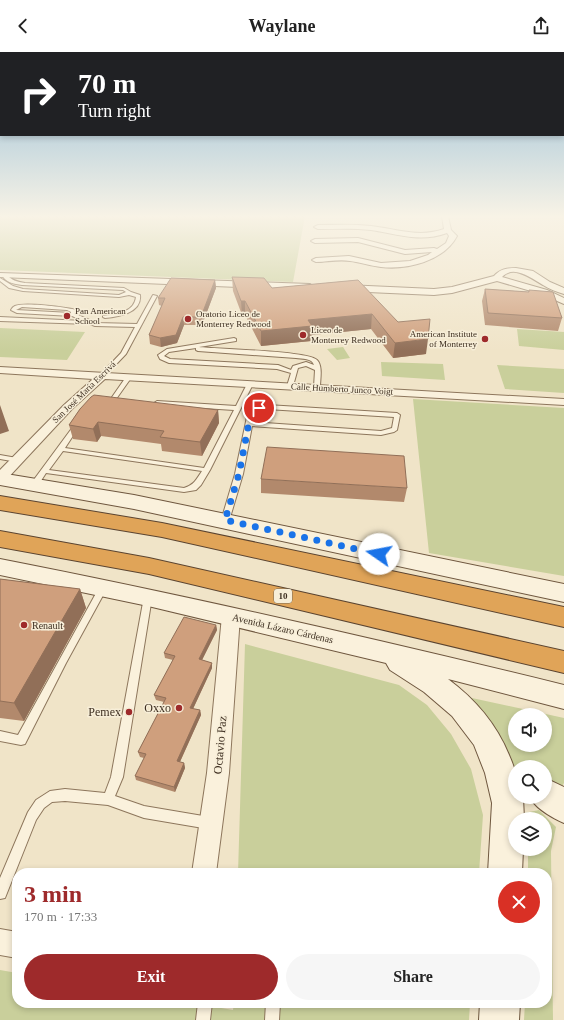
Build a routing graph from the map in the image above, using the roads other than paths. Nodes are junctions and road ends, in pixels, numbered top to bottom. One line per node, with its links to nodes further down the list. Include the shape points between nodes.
1 (364, 261): 2 (street, via 381,265)
2 (417, 261)
3 (1, 276): 7 (lane); 8 (street); 10 (lane)
4 (497, 278): 5 (street); 6 (street); 11 (street, via 506,271 526,271)
5 (481, 283): 6 (street); 9 (street, via 434,292)
6 (513, 283): 14 (street, via 544,292)
7 (22, 284): 10 (lane); 12 (lane, via 124,289 129,290)
8 (322, 287)
9 (338, 288)
10 (16, 289): 12 (lane, via 119,296)
11 (564, 291)
12 (129, 293): 16 (lane, via 138,296 136,304 128,312)
13 (155, 296): 19 (lane, San José María Escrivá)
14 (564, 302)
15 (73, 315): 15 (lane, via 74,310 68,309 22,306 13,310); 18 (lane)
16 (105, 317)
17 (0, 320): 18 (lane)
18 (95, 324): 19 (lane)
19 (138, 326): 25 (lane, San José María Escrivá, via 123,354)
20 (234, 340): 21 (lane)
21 (183, 348): 22 (lane, via 306,357 315,360); 24 (lane, via 167,351 161,355 162,358 169,361 278,367)
22 (318, 369): 24 (lane, via 301,364 295,367); 29 (lane)
23 (0, 370): 25 (street, Calle Humberto Junco Voigt)
24 (293, 372): 28 (lane)
25 (102, 376): 26 (street, Calle Humberto Junco Voigt); 40 (street, San José María Escrivá)
26 (128, 378): 27 (street, Calle Humberto Junco Voigt); 30 (lane, via 112,400)
27 (250, 384): 28 (street, Calle Humberto Junco Voigt); 35 (lane)
28 (290, 386): 29 (street, Calle Humberto Junco Voigt)
29 (316, 387): 31 (street, Calle Humberto Junco Voigt)
30 (120, 401)
31 (564, 402)
32 (150, 403): 35 (lane)
33 (109, 407): 34 (lane)
34 (117, 408)
35 (236, 408): 41 (lane)
36 (82, 416): 38 (lane)
37 (248, 424): 37 (lane, via 251,412 267,407 397,415 395,429 381,433); 45 (lane, via 239,474)
38 (61, 449): 41 (lane); 42 (lane)
39 (0, 457): 40 (lane)
40 (17, 460): 43 (street, San José María Escrivá)
41 (206, 470): 42 (lane, via 197,485 187,490)
42 (44, 478): 43 (street); 45 (street)
43 (0, 479)
44 (0, 503): 52 (highway, via 162,530)
45 (225, 520): 49 (street)
46 (0, 539): 54 (highway, 10, via 164,569)
47 (0, 567): 48 (street, Avenida Lázaro Cárdenas)
48 (103, 588): 50 (street, Avenida Lázaro Cárdenas); 56 (lane, via 21,740)
49 (564, 593)
50 (148, 597): 51 (street, Avenida Lázaro Cárdenas); 59 (lane, via 117,777)
51 (231, 616): 53 (street, Avenida Lázaro Cárdenas); 62 (street, Octavio Paz)
52 (564, 617)
53 (379, 650): 55 (street, Avenida Lázaro Cárdenas); 57 (street, via 446,692 475,720 486,736)
54 (564, 662)
55 (564, 697)
56 (0, 736)
57 (508, 792)
58 (552, 798): 61 (street)
59 (108, 799): 62 (lane, via 144,812); 65 (lane, via 65,795 50,797 40,804 32,816)
60 (511, 804): 64 (street)
61 (564, 807)
62 (212, 823): 63 (street, Octavio Paz)
63 (205, 868)
64 (505, 868)
65 (0, 893)
66 (0, 942): 67 (street)
67 (12, 944)
68 (204, 1008): 71 (lane)
69 (273, 1008): 72 (lane)
70 (500, 1008): 73 (street)
71 (203, 1020)
72 (272, 1020)
73 (499, 1020)

